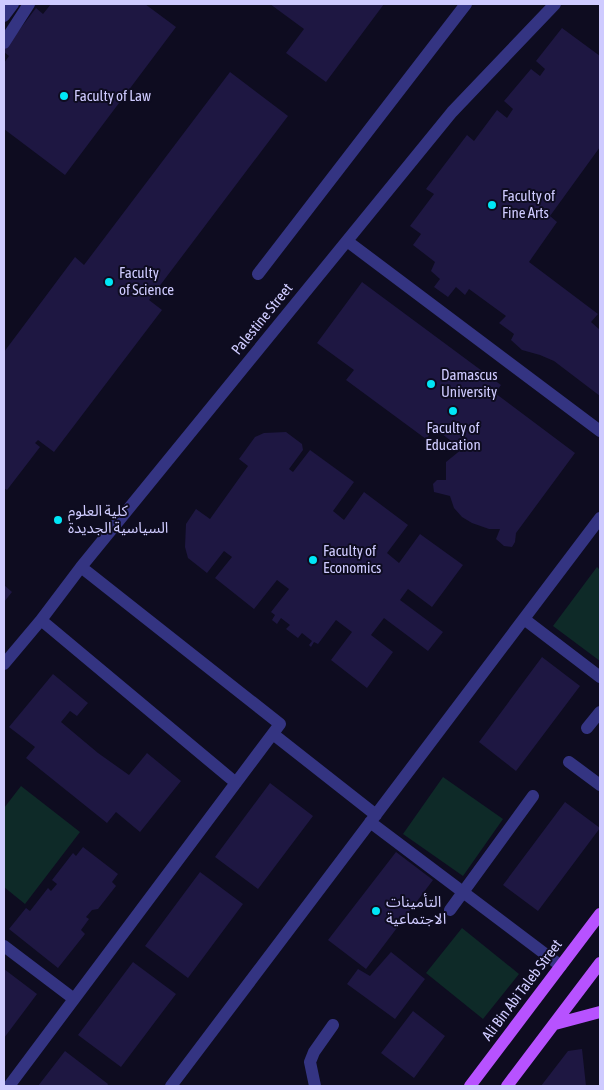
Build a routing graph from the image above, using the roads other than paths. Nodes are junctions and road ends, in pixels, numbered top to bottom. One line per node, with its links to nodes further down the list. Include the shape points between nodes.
1 (13, 4): 5 (street)
2 (29, 4): 6 (street)
3 (466, 4): 8 (street)
4 (555, 4): 7 (street, Palestine Street, via 452,112)
5 (4, 16)
6 (4, 43)
7 (347, 241): 9 (street); 11 (street, Palestine Street)
8 (258, 274)
9 (600, 431)
10 (600, 518): 12 (street)
11 (81, 567): 13 (street, Palestine Street); 18 (street)
12 (524, 619): 15 (street); 23 (street)
13 (41, 620): 14 (street, Palestine Street); 20 (street)
14 (4, 664)
15 (600, 677)
16 (600, 712): 17 (street)
17 (588, 728)
18 (277, 729): 20 (street); 23 (street)
19 (568, 762): 21 (street)
20 (236, 783): 30 (street)
21 (600, 785)
22 (534, 796): 24 (street)
23 (373, 819): 24 (street); 35 (street)
24 (463, 892): 25 (street); 29 (street)
25 (450, 910)
26 (600, 914): 29 (main road, Ali Bin Abi Taleb Street)
27 (4, 946): 30 (street)
28 (600, 963): 32 (main road)
29 (561, 966): 37 (main road, Ali Bin Abi Taleb Street)
30 (74, 999): 34 (street)
31 (600, 1012): 32 (main road)
32 (555, 1024): 38 (main road)
33 (333, 1025): 36 (street, via 310,1062)
34 (9, 1086)
35 (170, 1086)
36 (315, 1086)
37 (470, 1086)
38 (508, 1086)

